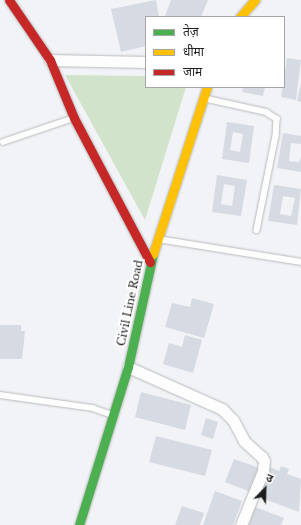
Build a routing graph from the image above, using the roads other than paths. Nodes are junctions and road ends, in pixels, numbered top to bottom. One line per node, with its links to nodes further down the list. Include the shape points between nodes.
1 (9, 0): 4 (street)
2 (255, 0): 3 (street)
3 (241, 16)
4 (50, 60): 5 (street); 8 (street)
5 (145, 62)
6 (207, 88): 7 (street, Civil Line Road)
7 (203, 98): 10 (lane, via 266,112 276,119 276,136); 11 (street, Civil Line Road)
8 (74, 118): 9 (lane); 12 (street)
9 (3, 142)
10 (257, 230)
11 (158, 239): 12 (street, Civil Line Road); 13 (lane)
12 (150, 262): 14 (street, Civil Line Road)
13 (301, 262)
14 (128, 367): 16 (street, Civil Line Road); 18 (street, via 222,409 233,420 244,441 264,461 264,471)
15 (0, 395): 16 (lane, via 93,408)
16 (112, 415): 17 (street, Civil Line Road)
17 (79, 525)
18 (241, 525)

